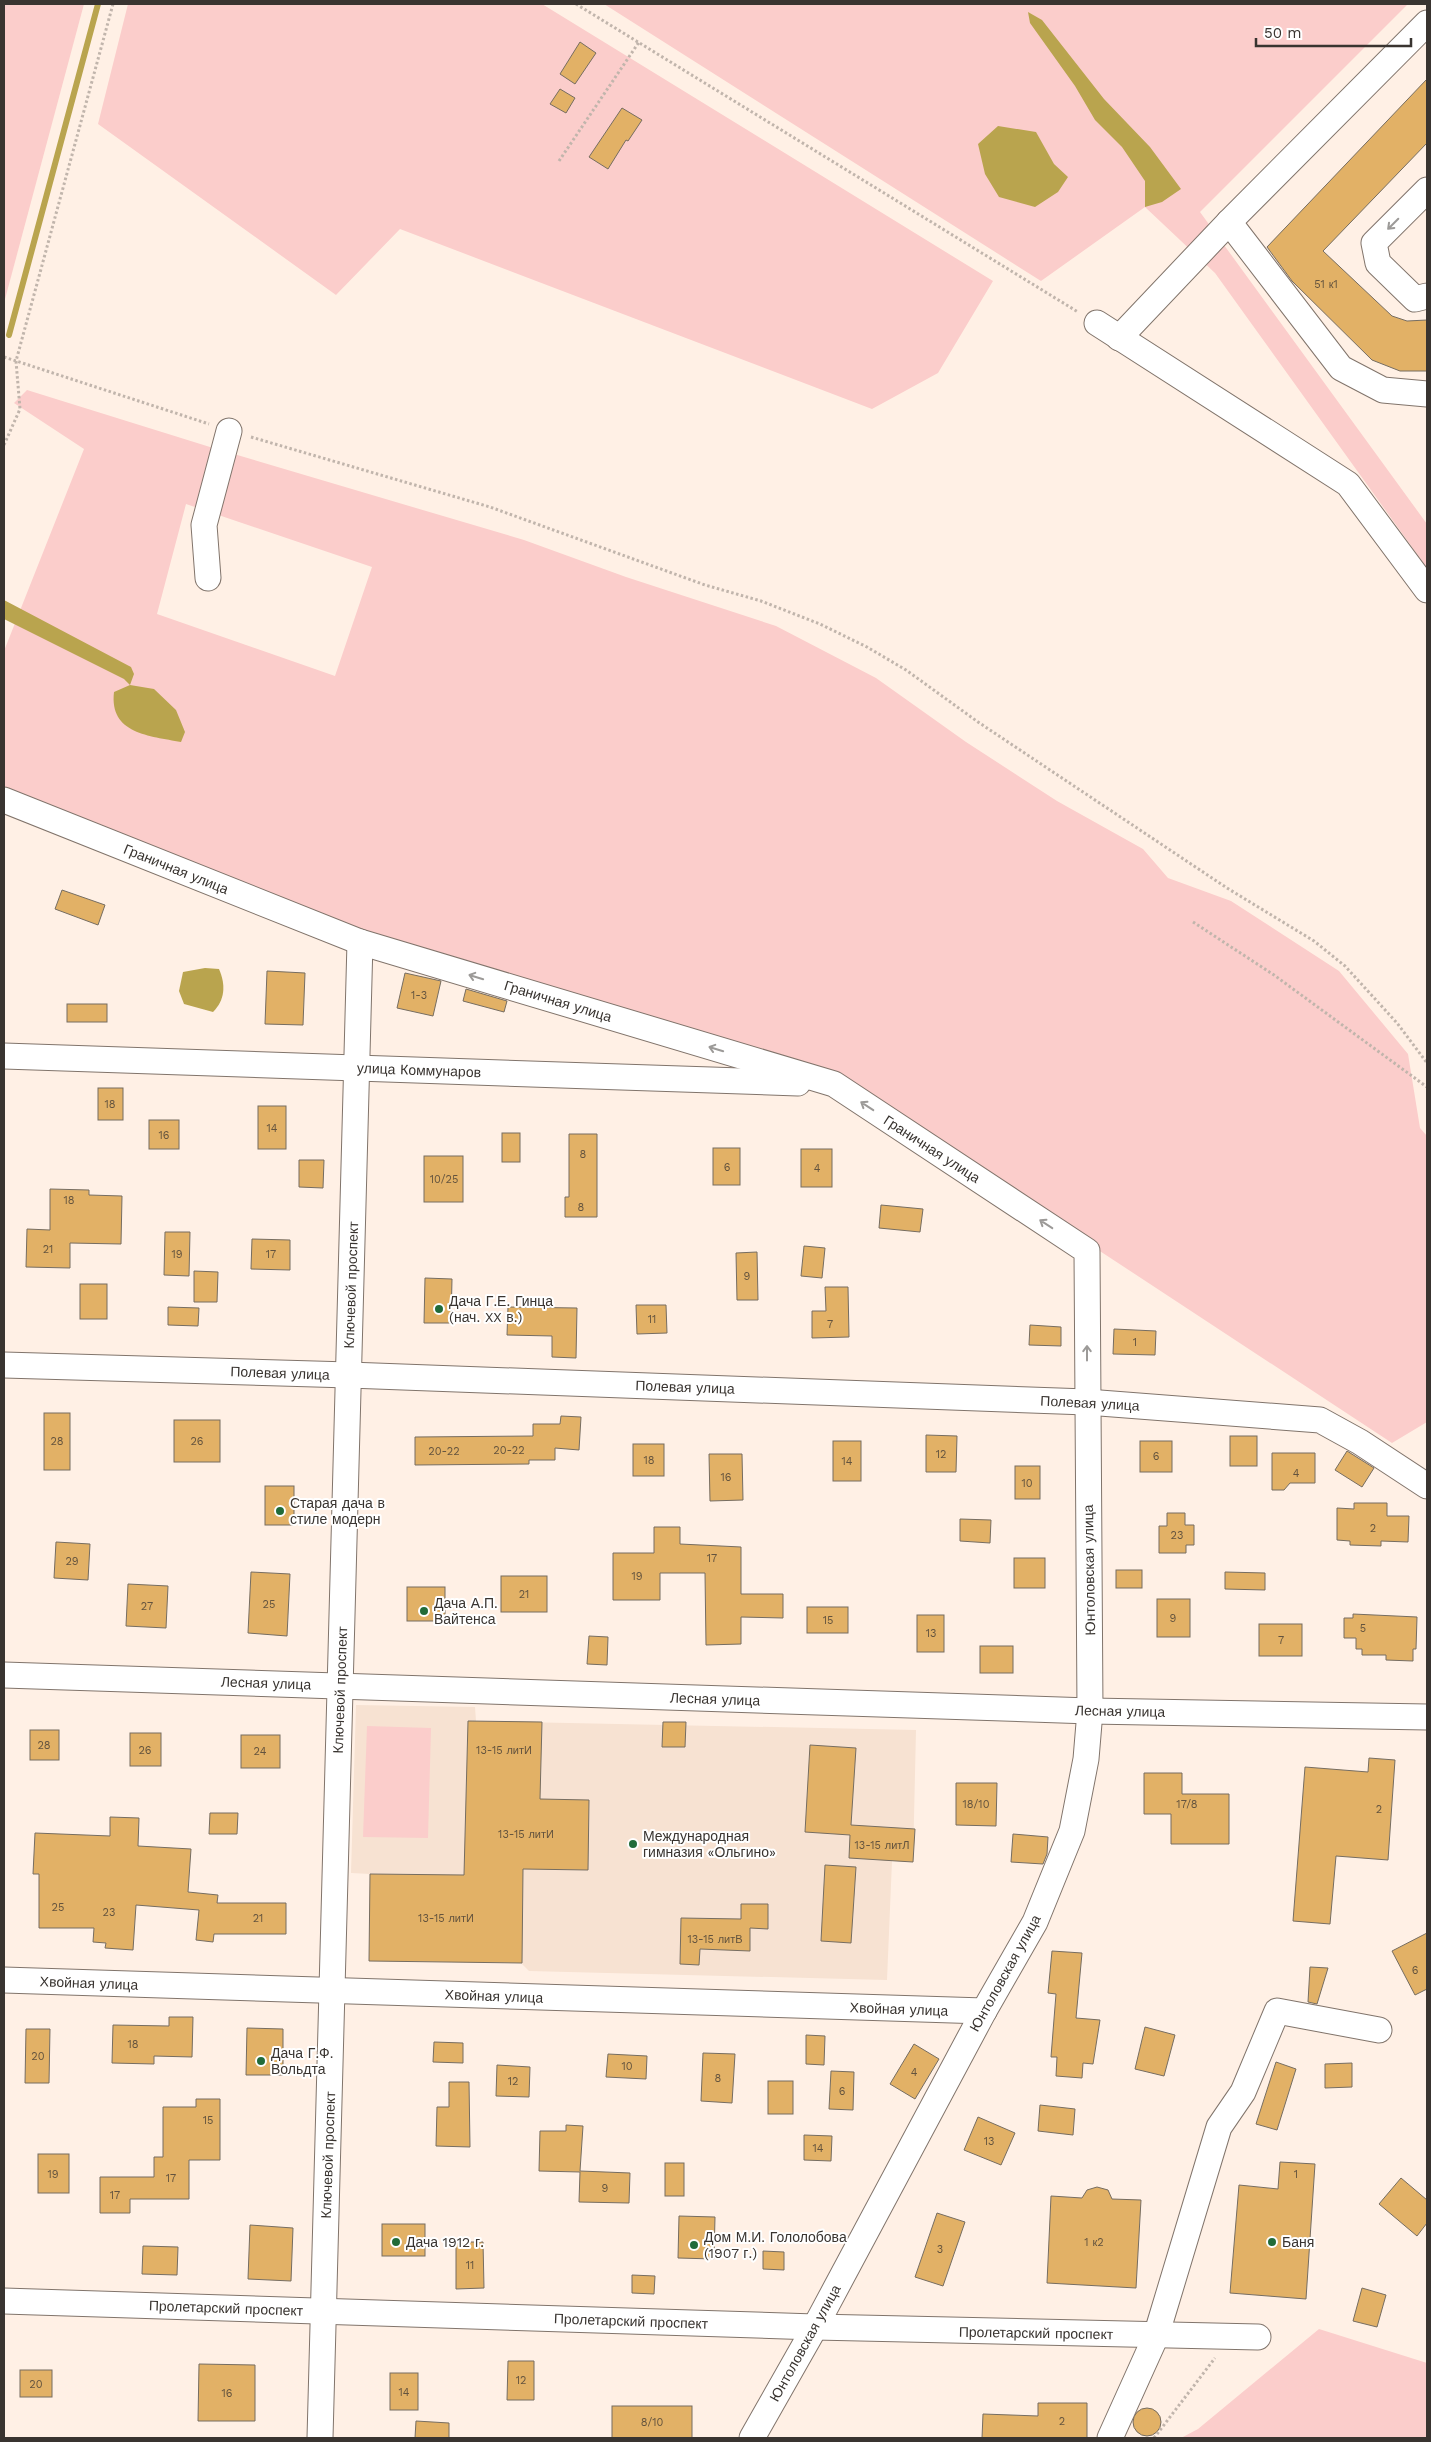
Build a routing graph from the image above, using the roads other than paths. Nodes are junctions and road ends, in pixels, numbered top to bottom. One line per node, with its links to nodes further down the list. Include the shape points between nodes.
1 (1427, 23): 3 (street)
2 (1427, 190): 4 (street, one-way to 4, via 1374,244 1378,263 1415,299)
3 (1229, 222): 6 (street); 7 (street, via 1341,368 1383,390)
4 (1427, 296)
5 (1096, 324): 6 (street)
6 (1119, 338): 10 (street, via 1348,484)
7 (1427, 394)
8 (229, 431): 9 (street, via 204,525)
9 (208, 578)
10 (1427, 590)
11 (4, 800): 12 (street, Граничная улица)
12 (360, 942): 14 (street, Ключевой проспект); 15 (street, Граничная улица, one-way to 12)
13 (4, 1056): 14 (street, улица Коммунаров)
14 (357, 1068): 15 (street, улица Коммунаров); 18 (street, Ключевой проспект)
15 (834, 1084): 16 (street, Граничная улица, one-way to 15)
16 (1087, 1250): 19 (street, Юнтоловская улица, one-way to 16)
17 (4, 1365): 18 (street, Полевая улица)
18 (349, 1375): 19 (street, Полевая улица); 22 (street, Ключевой проспект)
19 (1087, 1402): 20 (street, Полевая улица, via 1320,1420); 23 (street, Юнтоловская улица)
20 (1427, 1486)
21 (4, 1675): 22 (street, Лесная улица)
22 (340, 1686): 23 (street, Лесная улица); 26 (street, Ключевой проспект)
23 (1090, 1711): 24 (street, Лесная улица); 27 (street, Юнтоловская улица, via 1086,1759 1072,1831 1035,1922)
24 (1427, 1717)
25 (4, 1980): 26 (street, Хвойная улица)
26 (332, 1990): 27 (street, Хвойная улица); 30 (street, Ключевой проспект)
27 (984, 2011): 31 (street, Юнтоловская улица)
28 (1379, 2030): 32 (street, via 1277,2011 1243,2092 1219,2127)
29 (4, 2301): 30 (street, Пролетарский проспект)
30 (324, 2311): 31 (street, Пролетарский проспект); 34 (street, Ключевой проспект)
31 (815, 2327): 32 (street, Пролетарский проспект); 35 (street, Юнтоловская улица)
32 (1156, 2336): 33 (street, Пролетарский проспект); 36 (street)
33 (1258, 2337)
34 (320, 2438)
35 (752, 2438)
36 (1110, 2438)

